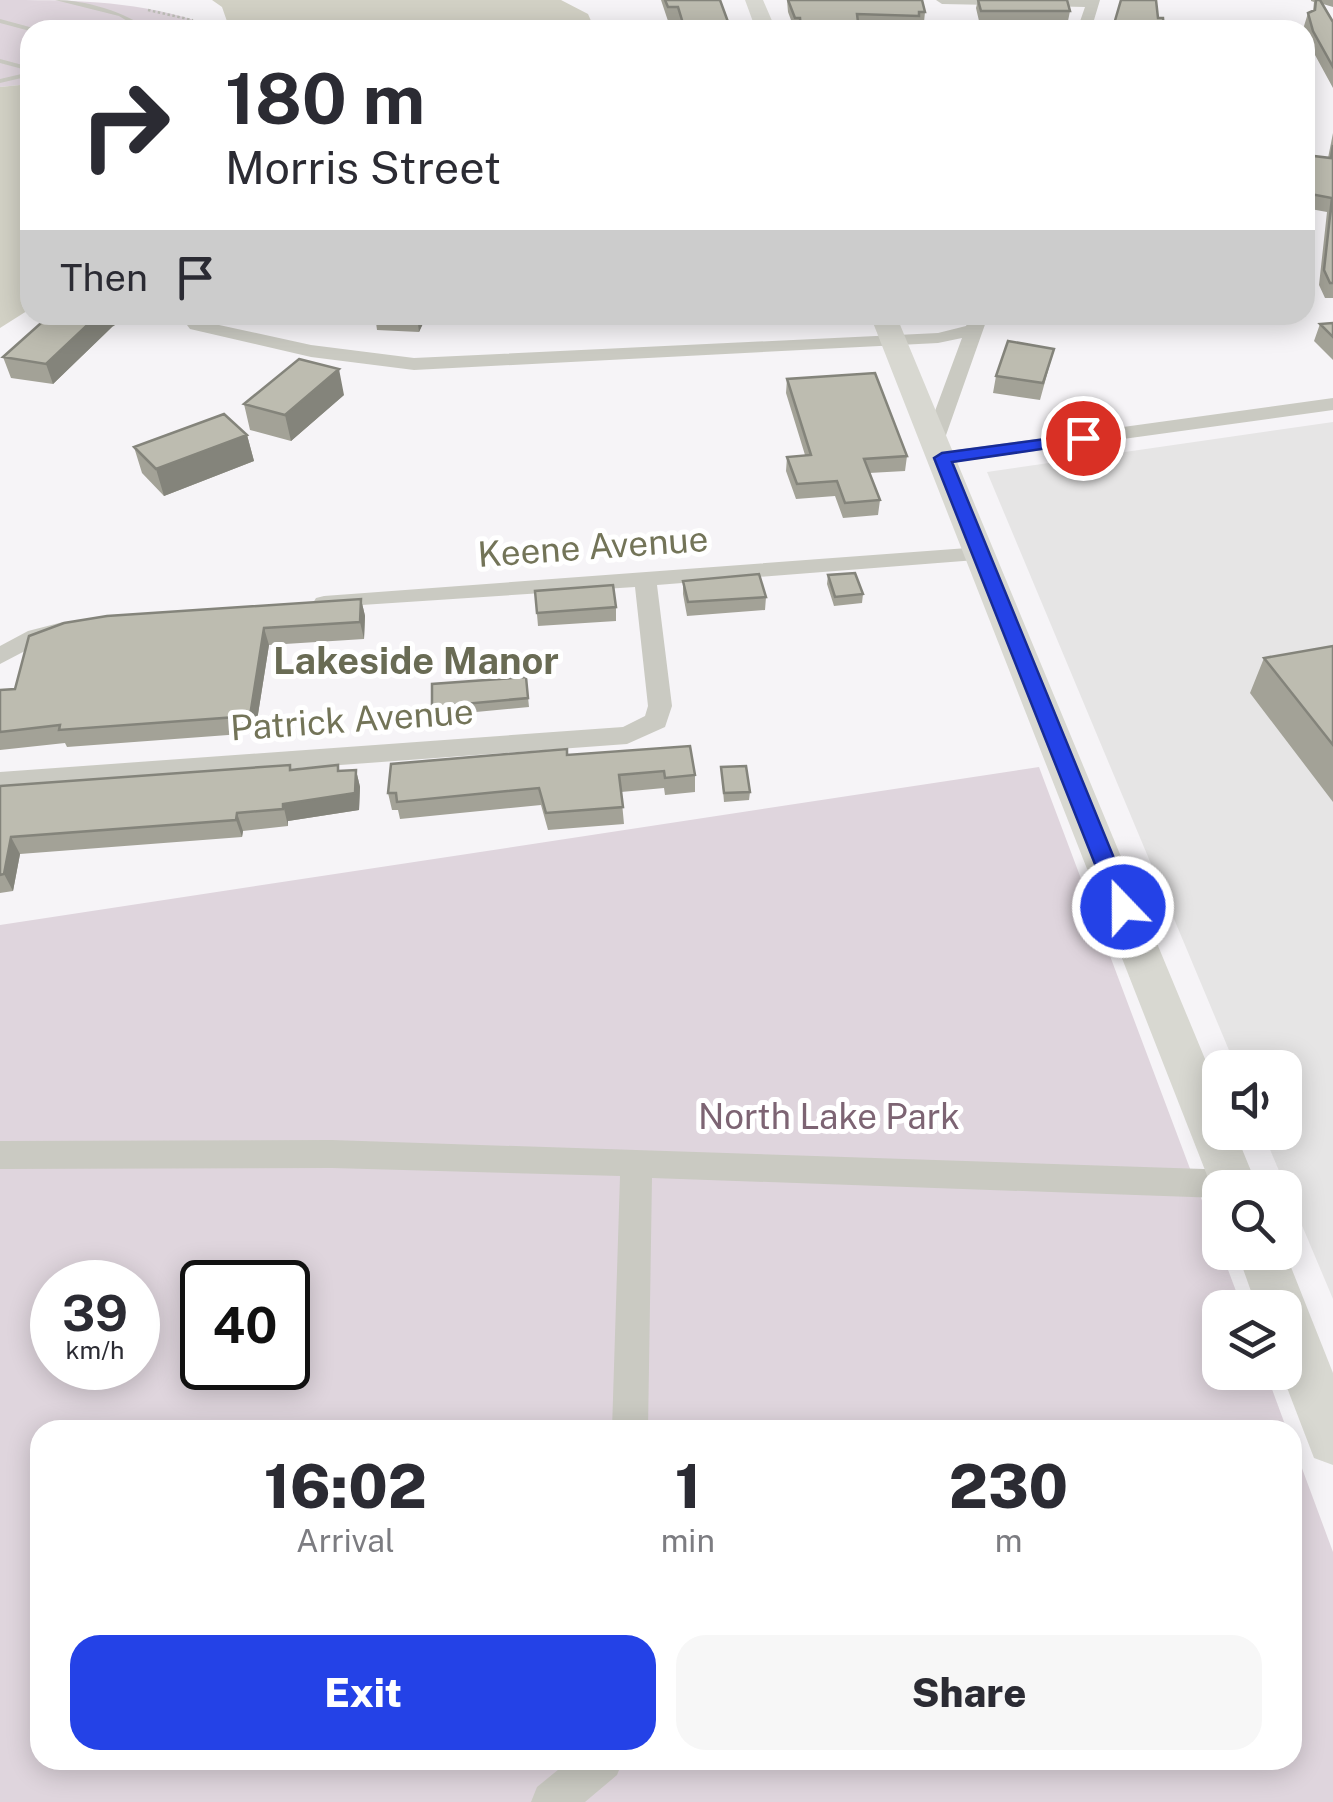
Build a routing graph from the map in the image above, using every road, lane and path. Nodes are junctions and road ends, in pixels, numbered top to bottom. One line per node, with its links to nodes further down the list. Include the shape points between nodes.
1 (58, 0): 4 (lane)
2 (942, 0): 3 (street)
3 (1093, 1)
4 (121, 15): 5 (lane); 6 (path, via 142,10)
5 (130, 20)
6 (192, 20)
7 (196, 325): 10 (street, via 311,351 414,364)
8 (970, 325): 10 (street, via 938,338)
9 (976, 325): 12 (street)
10 (888, 327): 12 (street)
11 (1333, 404): 12 (street)
12 (938, 448): 13 (street)
13 (982, 554): 14 (street, Keene Avenue); 21 (street)
14 (645, 577): 15 (street, Keene Avenue); 18 (street, Patrick Avenue, via 660,706 656,721 627,735)
15 (302, 604)
16 (91, 623): 17 (street, via 36,636)
17 (0, 656)
18 (0, 781)
19 (0, 1155): 20 (street, via 380,1155)
20 (636, 1164): 22 (street); 24 (street)
21 (1229, 1170)
22 (1202, 1185)
23 (1302, 1360): 25 (street)
24 (630, 1420)
25 (1333, 1439)
26 (590, 1770): 27 (street)
27 (552, 1802)

